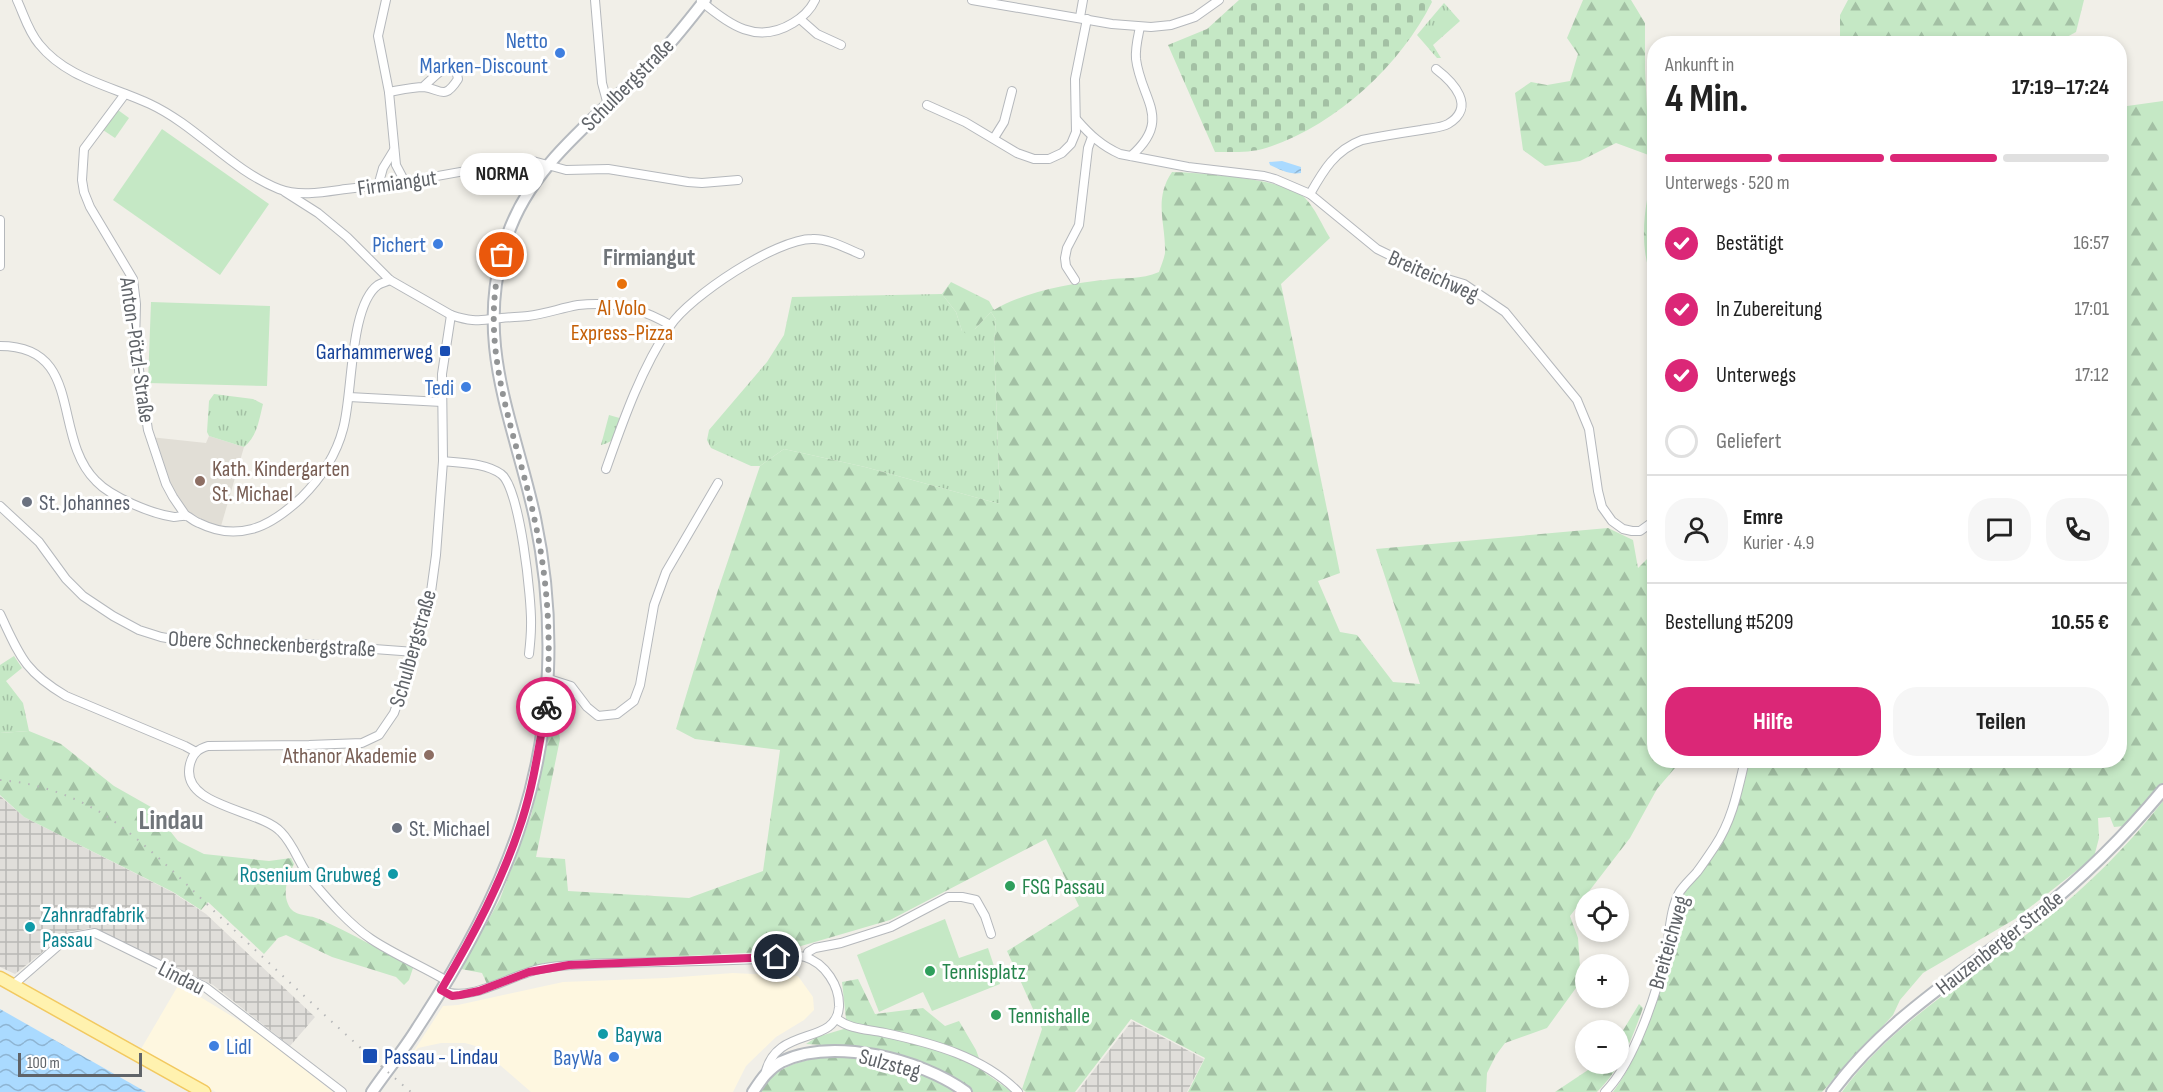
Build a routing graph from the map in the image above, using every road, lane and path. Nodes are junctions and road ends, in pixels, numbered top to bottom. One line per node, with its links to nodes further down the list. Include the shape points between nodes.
1 (16, 0): 17 (street, Firmiangut, via 31,32 49,55 76,73)
2 (386, 0): 16 (street, via 378,36)
3 (595, 0): 18 (street, via 602,83)
4 (815, 0): 10 (street)
5 (972, 0): 9 (street)
6 (1083, 0): 9 (street)
7 (1219, 0): 11 (street, via 1189,20)
8 (703, 1): 10 (street, via 750,32 774,32); 18 (street, Schulbergstraße, via 662,53)
9 (1083, 18): 11 (street); 20 (street, via 1074,96)
10 (800, 20): 12 (street, via 817,34)
11 (1140, 27): 24 (street, via 1136,59 1153,122 1147,139)
12 (841, 45)
13 (1436, 69): 30 (street, via 1452,81 1461,98 1458,115 1452,121 1353,143 1332,159)
14 (423, 87): 14 (street, via 439,93 447,91 458,79 455,65 451,64); 16 (street)
15 (1012, 91): 22 (street, via 1004,122)
16 (389, 92): 23 (street)
17 (125, 94): 29 (street, Firmiangut, via 170,115 236,164); 46 (street, Anton-Pötzl-Straße, via 84,149 82,180 90,207 133,279 135,343 148,430 166,484)
18 (608, 105): 25 (street, Schulbergstraße)
19 (927, 105): 22 (street)
20 (1077, 120): 21 (street, Breiteichweg); 22 (street, via 1071,144 1049,159 1017,153)
21 (1092, 137): 24 (street, Breiteichweg, via 1107,148); 35 (street, via 1079,225 1066,248 1066,266)
22 (994, 138)
23 (394, 150): 27 (street); 28 (street)
24 (1131, 156): 30 (street, Breiteichweg, via 1264,176)
25 (547, 166): 26 (street, Schulbergstraße, via 566,170 608,169 702,183); 27 (street, Firmiangut, via 521,160); 37 (street, Schulbergstraße, via 526,195 506,238 495,283)
26 (738, 180)
27 (405, 182): 28 (street, Firmiangut)
28 (378, 186): 29 (street, Firmiangut, via 304,193)
29 (281, 190): 34 (street, Firmiangut, via 318,213)
30 (1310, 194): 47 (street, Breiteichweg, via 1377,249 1424,272 1464,284 1505,312 1576,400 1585,417 1602,507 1623,530 1640,531)
31 (0, 220): 33 (street)
32 (860, 254): 38 (street, via 814,238 793,243 717,283)
33 (0, 266)
34 (390, 280): 36 (street, Firmiangut); 40 (street, via 378,285 365,302 353,352)
35 (1075, 280)
36 (451, 315): 37 (street); 41 (street, Schulbergstraße)
37 (493, 320): 38 (street, via 578,305 608,304 651,314); 51 (street, Schulbergstraße, via 501,393 543,563)
38 (670, 325): 43 (street, via 645,372)
39 (0, 346): 46 (street, via 36,353 51,368 76,451 96,482 140,506 174,517)
40 (349, 397): 41 (street); 46 (street, via 332,459 284,514 252,529 228,531)
41 (442, 402): 42 (street, Schulbergstraße)
42 (443, 461): 49 (street, Schulbergstraße, via 430,599); 50 (street, via 490,468 504,475 510,488 529,583)
43 (606, 469)
44 (718, 483): 51 (street, via 666,572 654,605 634,701 617,714 598,716 571,686)
45 (0, 506): 49 (street, Obere Schneckenbergstraße, via 39,542 83,596 113,616 161,638)
46 (186, 516)
47 (1647, 526)
48 (0, 614): 52 (street, via 36,677 66,696)
49 (415, 652): 52 (street, Schulbergstraße, via 394,713 379,735 363,743 208,746)
50 (529, 654)
51 (549, 679): 59 (street, Schulbergstraße, via 534,774 522,820 497,885)
52 (196, 752): 59 (street, via 189,769 199,792 275,826 312,881 356,927)
53 (1743, 768): 68 (street, Breiteichweg, via 1725,830 1679,892 1653,995 1632,1052)
54 (2163, 790): 69 (street, Hauzenberger Straße, via 2079,878 1906,1015)
55 (991, 934): 56 (street, via 976,900 948,897 891,927 815,948)
56 (807, 957): 59 (street, via 569,965 529,972 460,995 452,996); 60 (street, via 831,977 839,1004)
57 (0, 978): 58 (main road)
58 (13, 985): 62 (main road); 63 (street, Lindau, via 67,938 95,933 205,987)
59 (444, 986): 64 (street, Schulbergstraße)
60 (837, 1020): 61 (street, via 829,1028 779,1048 767,1062); 67 (street, Sulzsteg, via 846,1026 909,1038 963,1055 1008,1081)
61 (765, 1075): 65 (street, Sulzsteg); 66 (street, Sulzsteg, via 779,1063 805,1054 857,1052 922,1069)
62 (204, 1092)
63 (342, 1092)
64 (372, 1092)
65 (753, 1092)
66 (966, 1092)
67 (1018, 1092)
68 (1605, 1092)
69 (1832, 1092)

